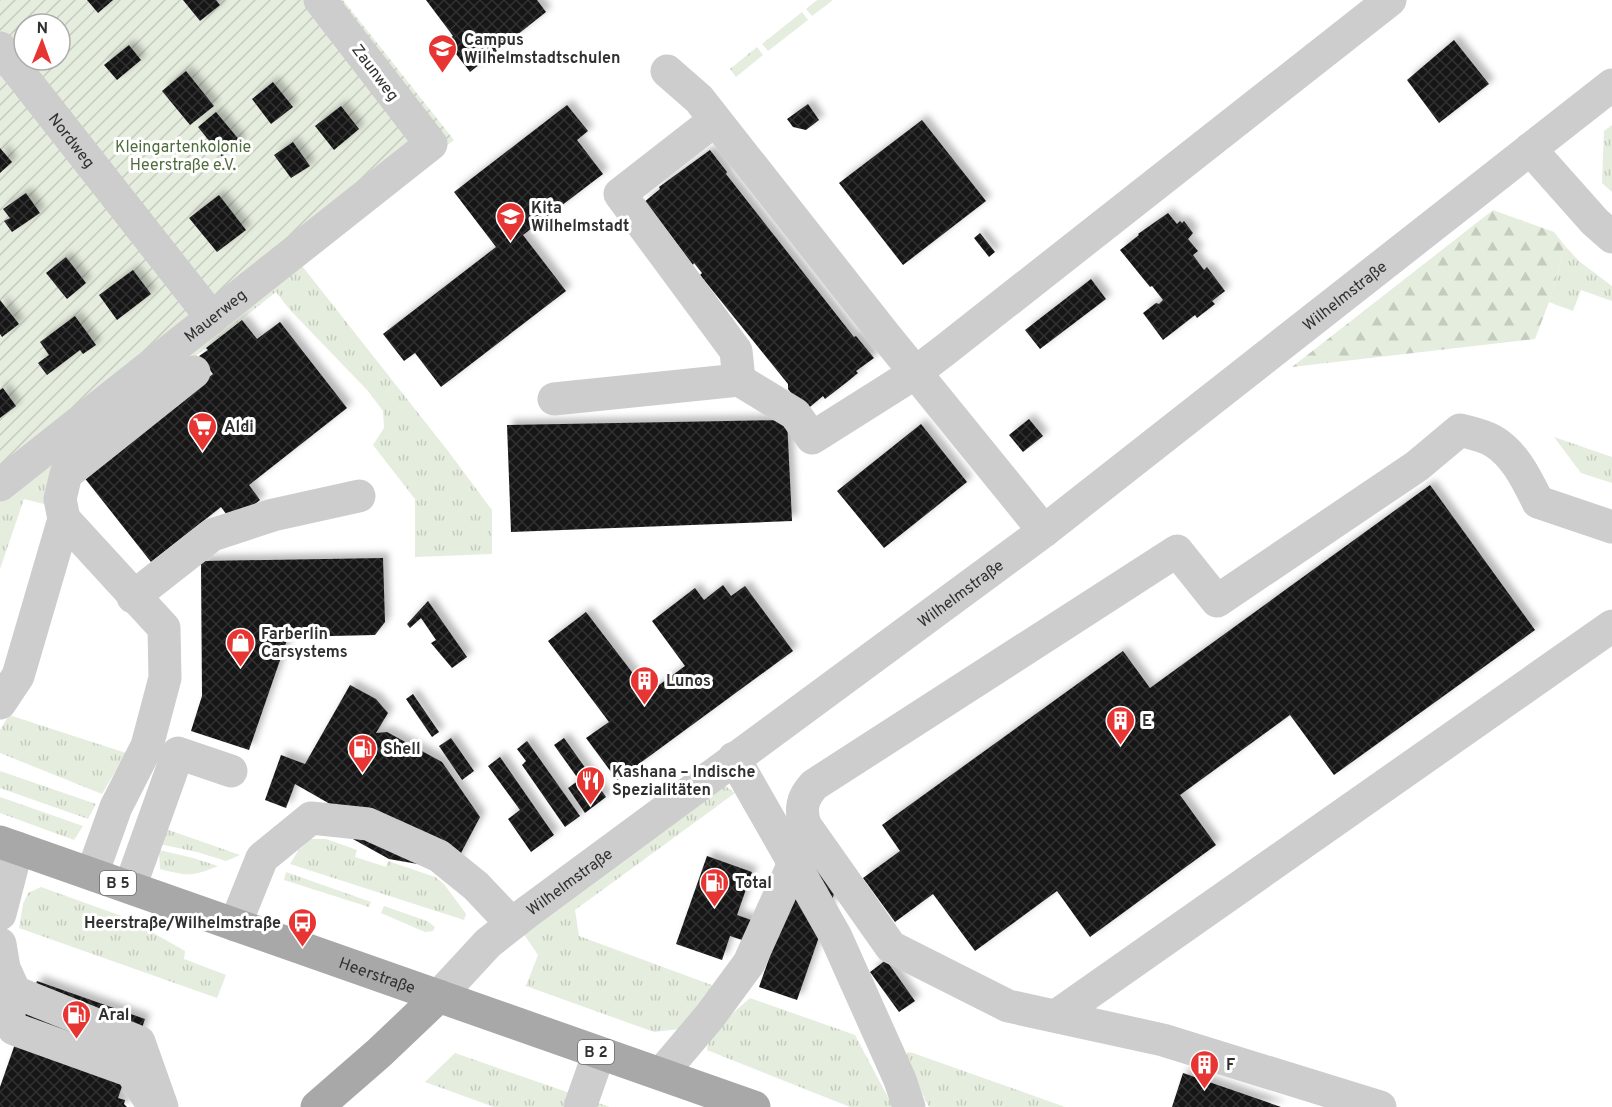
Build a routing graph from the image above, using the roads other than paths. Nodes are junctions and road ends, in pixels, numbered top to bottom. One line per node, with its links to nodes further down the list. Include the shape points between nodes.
1 (320, 0): 7 (street, Zaunweg)
2 (1390, 0): 12 (street)
3 (0, 48): 10 (street, Nordweg)
4 (668, 71): 6 (street)
5 (1612, 85): 8 (street, Wilhelmstraße)
6 (715, 120): 12 (street); 13 (street, via 620,195 736,351)
7 (431, 144): 10 (street, Mauerweg)
8 (1530, 149): 9 (street); 19 (street, Wilhelmstraße)
9 (1612, 237)
10 (212, 318): 15 (street, Mauerweg)
11 (194, 372): 17 (street, via 66,474 60,499)
12 (915, 373): 13 (street, via 812,438 795,414); 19 (street)
13 (739, 380): 14 (street)
14 (554, 399)
15 (0, 485)
16 (359, 496): 20 (street, via 212,535)
17 (64, 519): 20 (street); 22 (street, via 18,676)
18 (1612, 527): 35 (street, via 1538,502 1521,469 1494,441 1460,430 1417,466 1218,601 1176,551 806,793 802,804 804,825 891,947 1008,1006)
19 (1044, 531): 23 (street, Wilhelmstraße)
20 (134, 597): 27 (street, via 164,628 165,678 147,746 116,807)
21 (1612, 626): 35 (street)
22 (0, 703)
23 (734, 758): 26 (street); 30 (street, Wilhelmstraße)
24 (231, 771): 28 (street, via 178,753)
25 (8, 845): 27 (main road, Heerstraße / B 5); 29 (street)
26 (794, 863): 37 (street, via 749,963); 43 (street, via 836,937)
27 (92, 874): 28 (main road, Heerstraße / B 5)
28 (130, 887): 31 (main road, Heerstraße / B 5)
29 (0, 914)
30 (512, 924): 31 (street, via 476,886 439,856 368,824 311,818 262,858); 33 (street, Wilhelmstraße, via 488,943)
31 (235, 925): 33 (main road, Heerstraße / B 5)
32 (0, 944): 39 (street, via 4,968 15,992 139,1042)
33 (439, 996): 36 (main road, Heerstraße / B 2); 40 (main road, Wilhelmstraße)
34 (0, 1000): 38 (street, via 14,1029 132,1071)
35 (1056, 1016): 44 (street, via 1163,1040)
36 (599, 1053): 37 (main road, Heerstraße / B 2); 41 (street)
37 (661, 1074): 42 (main road, Heerstraße / B 2)
38 (154, 1107)
39 (162, 1107)
40 (317, 1107)
41 (580, 1107)
42 (754, 1107)
43 (909, 1107)
44 (1380, 1107)

